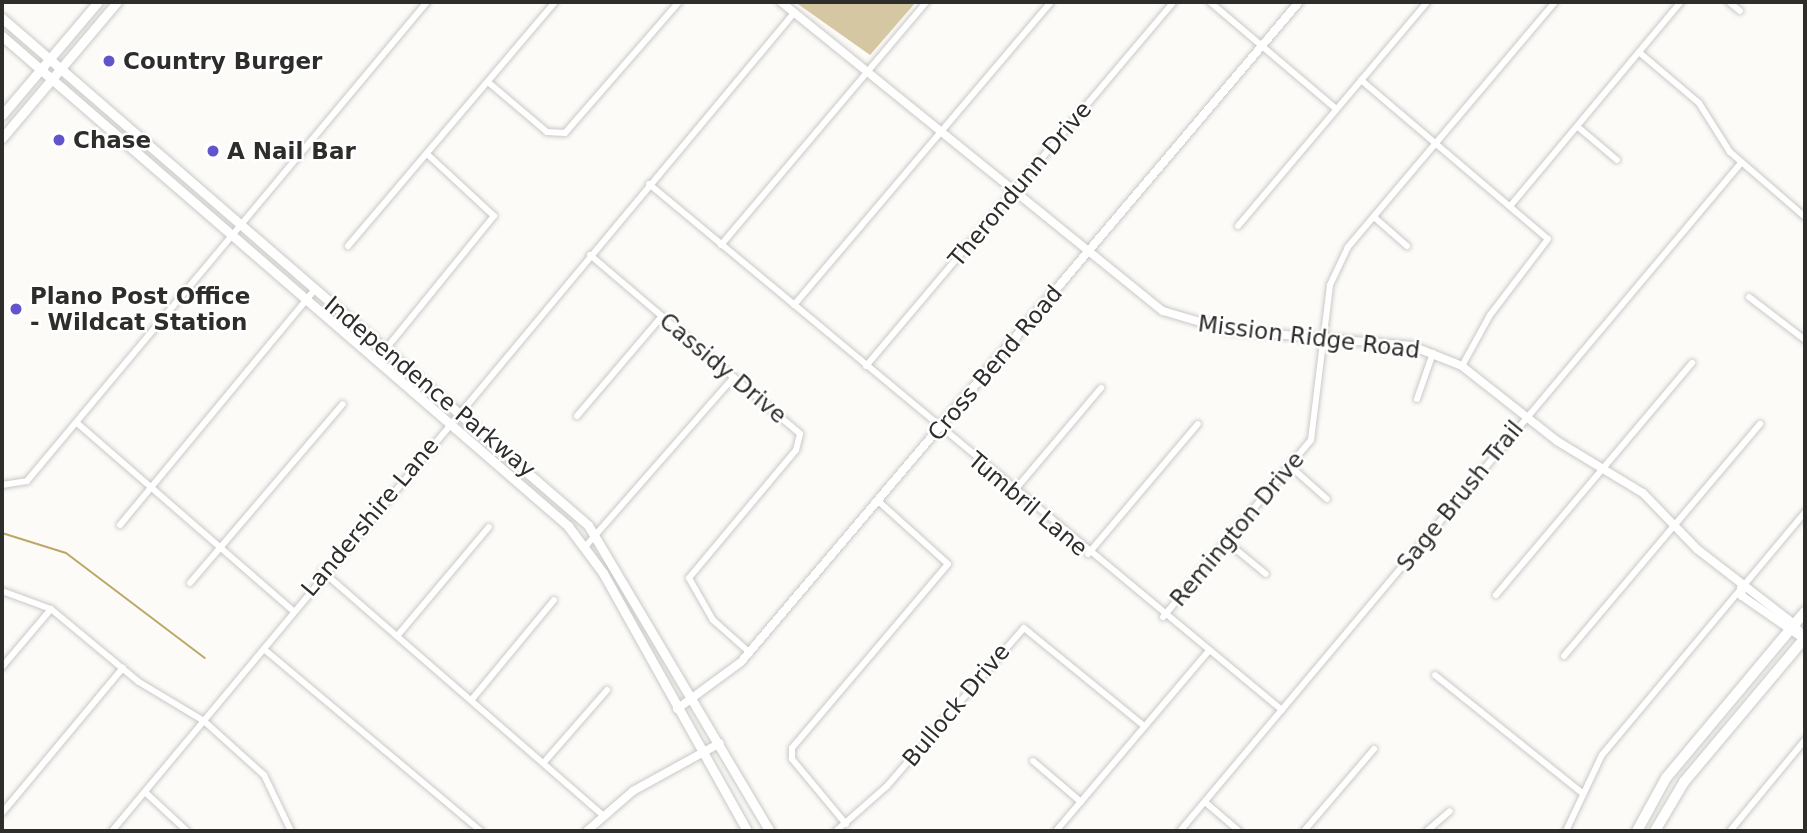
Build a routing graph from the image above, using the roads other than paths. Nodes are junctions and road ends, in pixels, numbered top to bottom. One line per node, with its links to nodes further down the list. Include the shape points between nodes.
1 (97, 2): 22 (main road)
2 (117, 2): 23 (main road)
3 (427, 2): 46 (street)
4 (555, 2): 28 (street)
5 (679, 2): 28 (street, via 565,133 547,132)
6 (782, 2): 17 (street, Mission Ridge Road)
7 (926, 2): 24 (street)
8 (1051, 2): 32 (street)
9 (1174, 2): 41 (street, Therondunn Drive)
10 (1210, 2): 20 (street)
11 (1299, 2): 20 (street, Cross Bend Road)
12 (1427, 2): 27 (street)
13 (1555, 2): 34 (street, Remington Drive)
14 (1681, 2): 21 (street)
15 (1729, 2): 16 (street)
16 (1740, 11)
17 (794, 13): 24 (street, Mission Ridge Road); 40 (street, Landershire Lane)
18 (2, 18): 22 (main road, Independence Parkway)
19 (2, 36): 25 (main road, Independence Parkway)
20 (1262, 46): 29 (street); 51 (street, Cross Bend Road)
21 (1640, 53): 31 (street); 39 (street, via 1699,103)
22 (50, 58): 23 (main road, Independence Parkway); 25 (main road)
23 (61, 68): 26 (main road); 35 (main road, Independence Parkway)
24 (870, 68): 32 (street, Mission Ridge Road); 48 (street)
25 (40, 69): 26 (main road, Independence Parkway); 30 (main road)
26 (51, 79): 33 (main road); 37 (main road, Independence Parkway)
27 (1361, 80): 29 (street); 34 (street)
28 (488, 82): 36 (street)
29 (1336, 109): 45 (street)
30 (2, 115)
31 (1578, 127): 38 (street); 42 (street)
32 (943, 130): 41 (street, Mission Ridge Road); 56 (street)
33 (2, 138)
34 (1436, 142): 42 (street); 43 (street, Remington Drive)
35 (148, 144): 37 (main road); 46 (main road, Independence Parkway)
36 (427, 153): 49 (street); 60 (street, via 494,216)
37 (138, 156): 47 (main road, Independence Parkway)
38 (1617, 160)
39 (1741, 163): 44 (street); 71 (street, Sage Brush Trail)
40 (649, 184): 48 (street, Tumbril Lane); 52 (street, Landershire Lane)
41 (1015, 190): 51 (street, Mission Ridge Road); 64 (street, Therondunn Drive)
42 (1511, 205): 65 (street, via 1548,239 1490,315)
43 (1374, 217): 50 (street); 58 (street, Remington Drive, via 1334,272)
44 (1805, 217)
45 (1238, 226)
46 (244, 227): 47 (street); 53 (main road, Independence Parkway)
47 (235, 238): 55 (main road, Independence Parkway); 73 (street)
48 (721, 244): 56 (street, Tumbril Lane)
49 (348, 246)
50 (1407, 246)
51 (1088, 253): 58 (street, Mission Ridge Road, via 1135,293 1178,318 1236,331); 77 (street, Cross Bend Road)
52 (590, 255): 57 (street, Cassidy Drive); 70 (street, Landershire Lane)
53 (316, 289): 55 (street); 60 (main road, Independence Parkway)
54 (1749, 297): 59 (street)
55 (306, 300): 62 (main road, Independence Parkway); 81 (street)
56 (794, 305): 64 (street, Tumbril Lane)
57 (662, 316): 66 (street, Cassidy Drive); 72 (street)
58 (1325, 337): 61 (street, Mission Ridge Road); 78 (street, Remington Drive, via 1315,428)
59 (1805, 340)
60 (385, 350): 62 (street); 70 (main road, Independence Parkway)
61 (1433, 354): 65 (street, Mission Ridge Road); 68 (street)
62 (376, 361): 74 (main road, Independence Parkway)
63 (1692, 363): 79 (street)
64 (866, 366): 77 (street, Tumbril Lane)
65 (1462, 366): 71 (street, Mission Ridge Road)
66 (734, 377): 89 (street); 109 (street, Cassidy Drive, via 802,438 689,578 713,621)
67 (1101, 388): 82 (street)
68 (1417, 399)
69 (343, 404): 92 (street)
70 (457, 412): 74 (street, Landershire Lane); 89 (main road, Independence Parkway, via 518,459)
71 (1526, 415): 79 (street, Mission Ridge Road); 119 (street, Sage Brush Trail)
72 (577, 416)
73 (78, 423): 80 (street, via 24,485); 81 (street)
74 (449, 423): 91 (main road, Independence Parkway); 94 (street, Landershire Lane)
75 (1198, 424): 93 (street)
76 (1760, 424): 87 (street)
77 (939, 429): 82 (street, Tumbril Lane); 84 (street, Cross Bend Road)
78 (1290, 467): 83 (street); 90 (street, Remington Drive)
79 (1603, 468): 87 (street, Mission Ridge Road, via 1643,493); 99 (street)
80 (2, 485)
81 (151, 485): 86 (street); 92 (street)
82 (1014, 491): 93 (street, Tumbril Lane)
83 (1327, 499)
84 (878, 501): 109 (street, Cross Bend Road); 135 (street, via 948,564 792,748 792,759)
85 (1805, 512): 97 (street)
86 (120, 525)
87 (1674, 525): 97 (street, Mission Ridge Road); 111 (street)
88 (489, 527): 106 (street)
89 (598, 537): 91 (street); 116 (main road, Independence Parkway)
90 (1227, 542): 95 (street); 104 (street, Remington Drive)
91 (585, 547): 118 (main road, Independence Parkway)
92 (222, 548): 96 (street); 102 (street)
93 (1088, 554): 104 (street, Tumbril Lane)
94 (322, 571): 102 (street, Landershire Lane); 106 (street)
95 (1266, 574)
96 (190, 583)
97 (1741, 588): 105 (street, Mission Ridge Road, via 1742,596); 129 (street, via 1615,738)
98 (2, 591): 101 (street)
99 (1496, 595)
100 (554, 600): 117 (street)
101 (51, 609): 112 (street); 113 (street)
102 (291, 609): 108 (street, Landershire Lane)
103 (1805, 612): 105 (main road)
104 (1163, 617): 110 (street, Tumbril Lane)
105 (1791, 628): 107 (street, Mission Ridge Road); 152 (main road, via 1666,778)
106 (398, 635): 117 (street)
107 (1805, 639): 153 (main road, via 1684,782)
108 (265, 650): 120 (street, Landershire Lane); 136 (street)
109 (749, 652): 116 (street, Cross Bend Road)
110 (1208, 652): 119 (street, Tumbril Lane); 121 (street)
111 (1564, 656)
112 (2, 667)
113 (123, 668): 120 (street); 133 (street)
114 (1435, 674): 129 (street)
115 (607, 690): 126 (street)
116 (694, 697): 118 (street, Cross Bend Road); 123 (main road, Independence Parkway)
117 (473, 698): 126 (street)
118 (677, 709): 125 (main road, Independence Parkway)
119 (1282, 710): 131 (street, Sage Brush Trail)
120 (204, 721): 128 (street, Landershire Lane); 139 (street, via 269,781)
121 (1144, 726): 130 (street); 135 (street, Bullock Drive, via 1024,628 887,786)
122 (1805, 740): 154 (street)
123 (720, 743): 125 (street); 144 (main road, Independence Parkway)
124 (1374, 749): 149 (street)
125 (703, 753): 134 (street); 143 (main road, Independence Parkway)
126 (546, 760): 134 (street)
127 (1033, 761): 130 (street)
128 (145, 792): 137 (street, Landershire Lane); 138 (street)
129 (1581, 792): 151 (street)
130 (1081, 802): 146 (street)
131 (1205, 802): 147 (street, Sage Brush Trail); 148 (street)
132 (1450, 811): 150 (street)
133 (2, 813)
134 (602, 814): 142 (street)
135 (846, 824): 145 (street, Bullock Drive)
136 (473, 825): 140 (street); 141 (street)
137 (112, 831)
138 (187, 831)
139 (291, 831)
140 (468, 831)
141 (481, 831)
142 (587, 831)
143 (747, 831)
144 (770, 831)
145 (836, 831)
146 (1056, 831)
147 (1180, 831)
148 (1239, 831)
149 (1304, 831)
150 (1427, 831)
151 (1566, 831)
152 (1637, 831)
153 (1655, 831)
154 (1730, 831)

